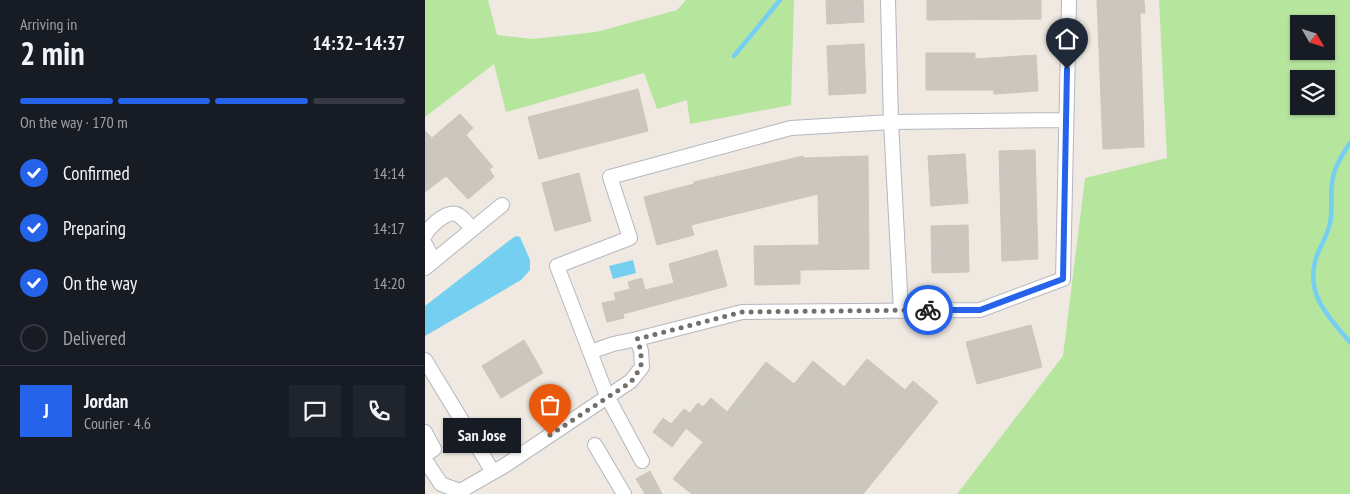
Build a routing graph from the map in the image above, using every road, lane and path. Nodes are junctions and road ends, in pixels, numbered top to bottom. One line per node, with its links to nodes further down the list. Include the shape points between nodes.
1 (888, 0): 4 (street)
2 (1069, 0): 3 (street)
3 (1066, 120): 4 (street); 10 (street, via 1063,279 980,310)
4 (891, 122): 10 (street); 12 (street, via 791,128 610,177 630,238 557,266)
5 (502, 205): 6 (street)
6 (473, 229): 7 (street, via 455,213 443,216); 9 (street)
7 (425, 235)
8 (425, 244): 9 (street)
9 (430, 265)
10 (901, 311): 11 (street, via 742,312)
11 (637, 339): 12 (street); 14 (street, via 641,367 631,382)
12 (590, 352): 14 (street)
13 (425, 360): 20 (street)
14 (607, 396): 19 (street); 20 (street)
15 (425, 432): 17 (street, via 434,449)
16 (595, 445): 22 (street)
17 (425, 455)
18 (425, 460): 21 (street, via 441,484)
19 (642, 461)
20 (493, 472): 21 (street)
21 (459, 493)
22 (623, 494)

